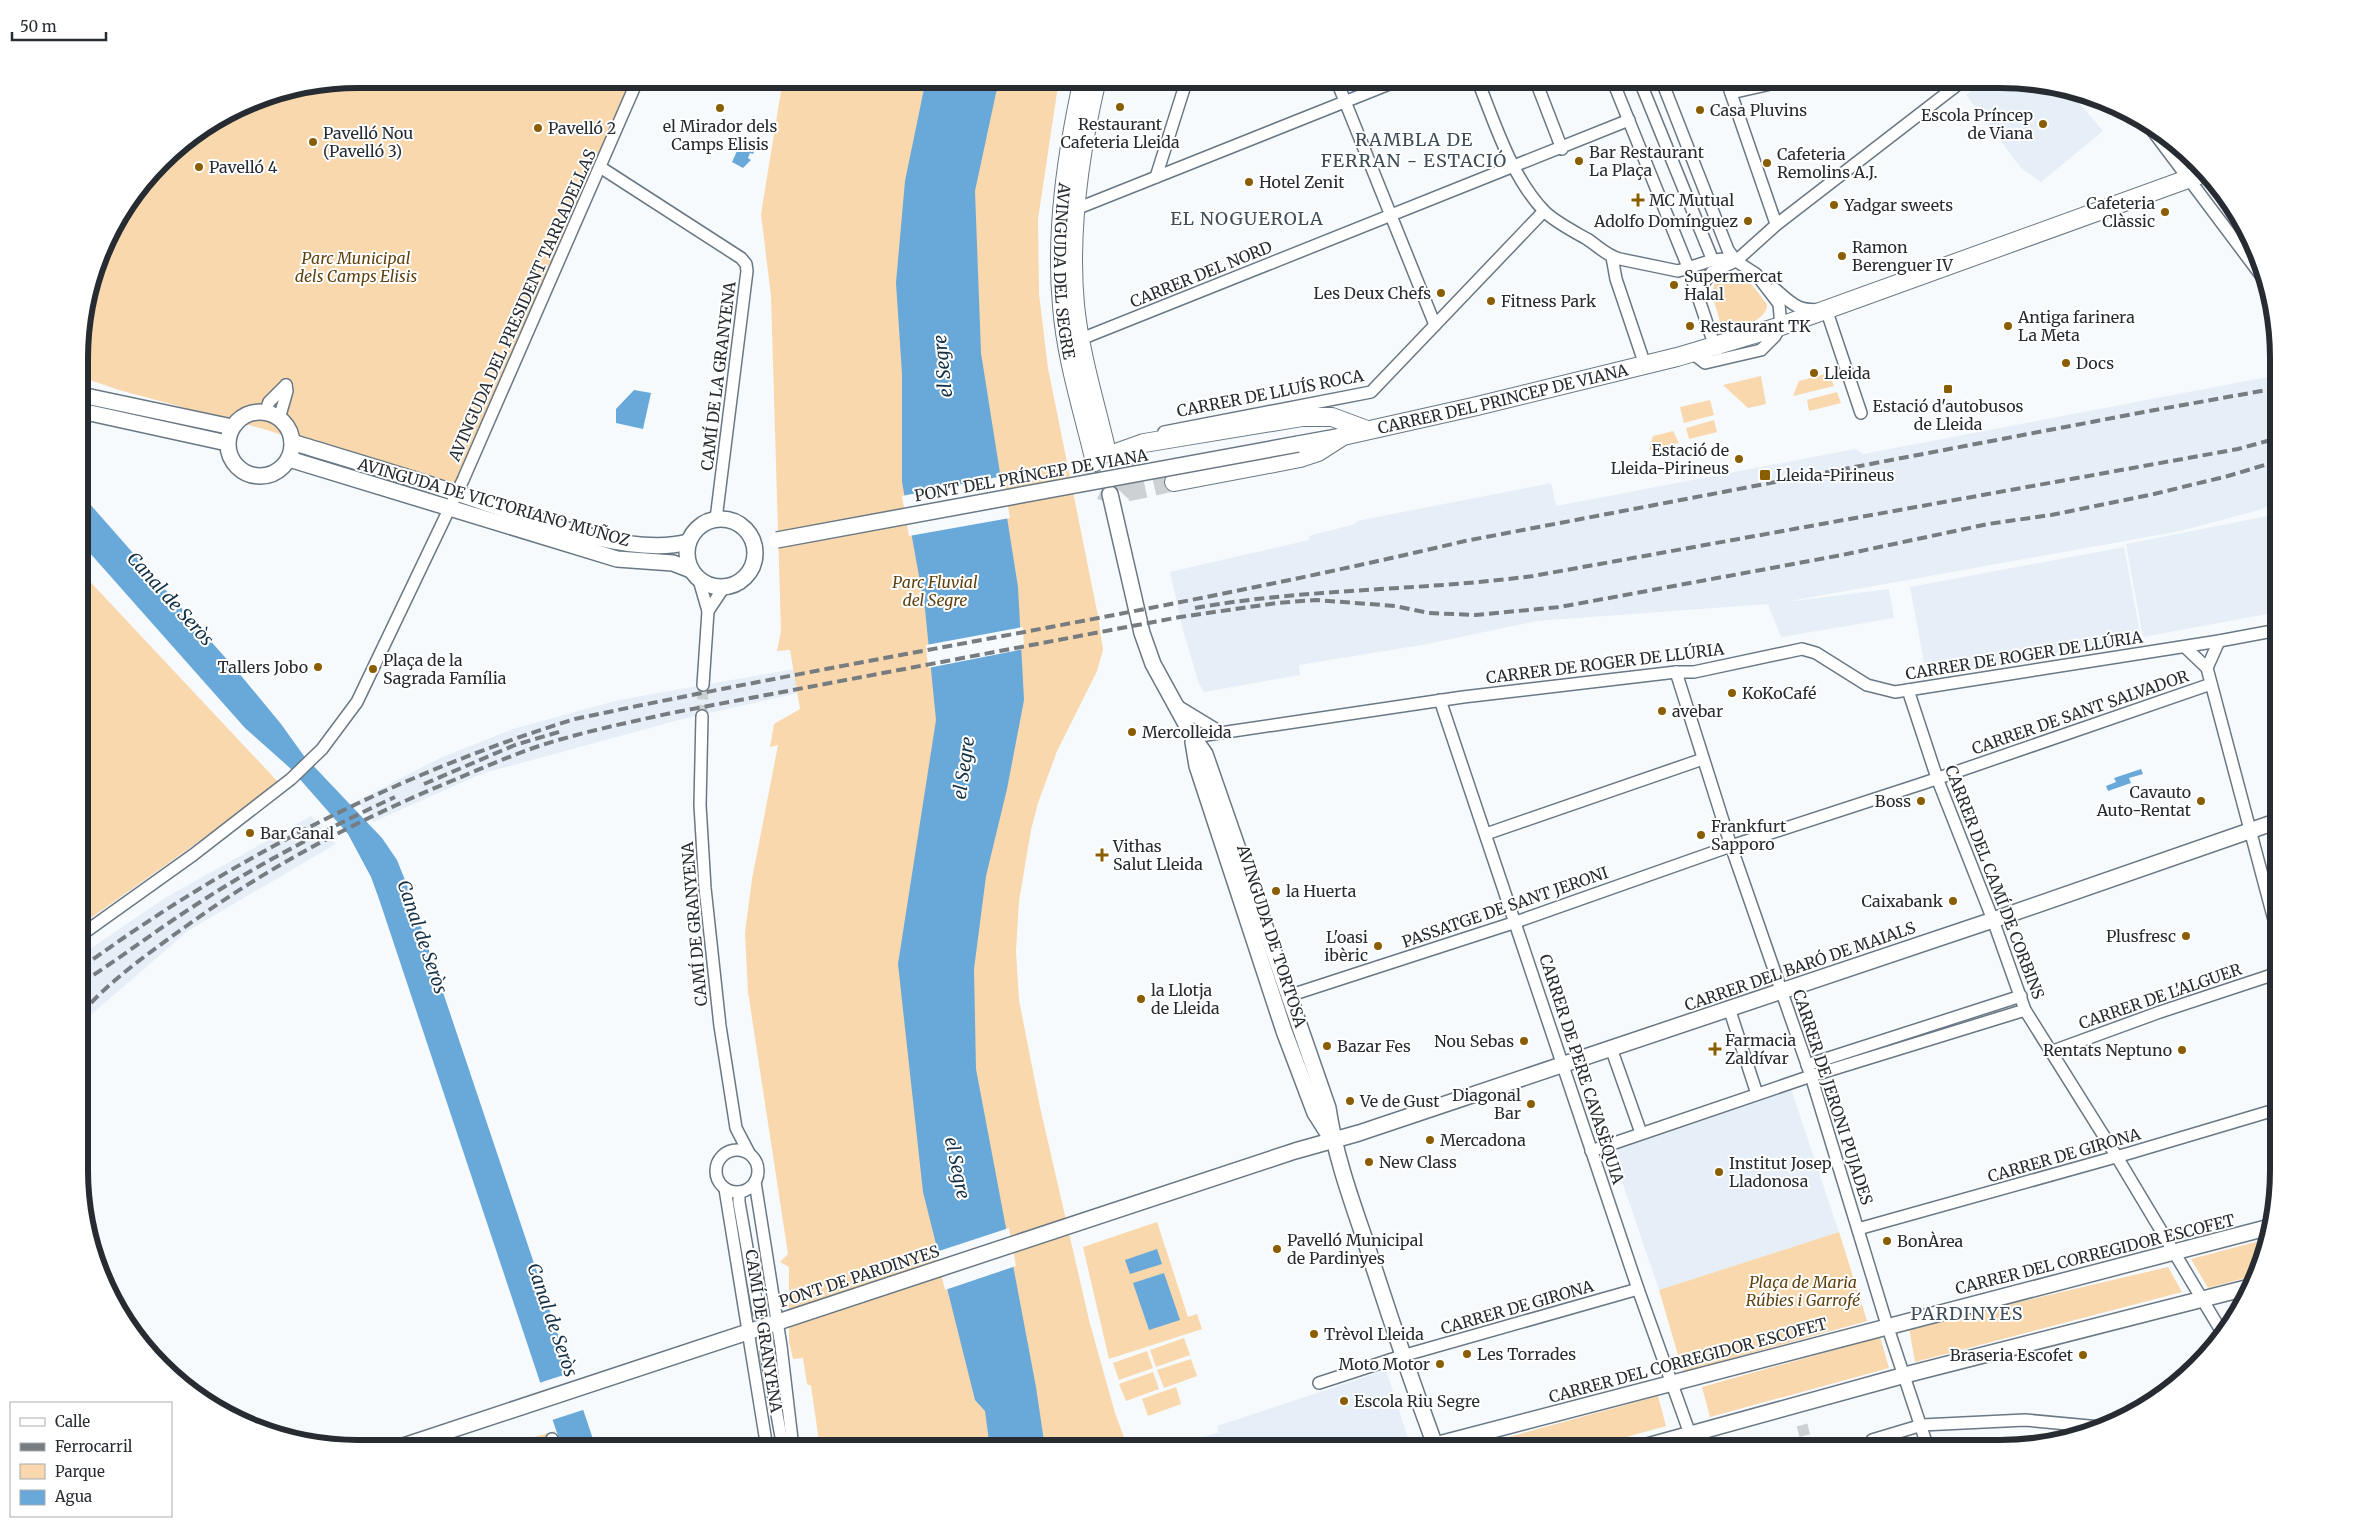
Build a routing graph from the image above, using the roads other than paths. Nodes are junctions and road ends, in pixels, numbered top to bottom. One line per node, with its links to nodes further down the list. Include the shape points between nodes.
1 (634, 88): 21 (street, AVINGUDA DEL PRESIDENT TARRADELLAS)
2 (1081, 88): 39 (main road, AVINGUDA DEL SEGRE, via 1064,197 1060,262 1062,306)
3 (1095, 88): 25 (main road, AVINGUDA DEL SEGRE, via 1087,121)
4 (1184, 88): 23 (street)
5 (1340, 88): 16 (street)
6 (1380, 88): 16 (street)
7 (1480, 88): 20 (street)
8 (1539, 88): 19 (street)
9 (1616, 88): 17 (street)
10 (1643, 88): 29 (street)
11 (1664, 88): 31 (street, via 1728,250)
12 (1729, 88): 15 (street)
13 (1753, 88): 15 (street)
14 (1953, 88): 28 (street)
15 (1731, 93): 28 (street)
16 (1346, 102): 23 (street); 27 (street)
17 (1629, 120): 19 (street); 33 (street)
18 (2160, 140): 24 (street)
19 (1561, 147): 20 (street, CARRER DEL NORD)
20 (1514, 166): 26 (street); 27 (street, CARRER DEL NORD)
21 (600, 167): 56 (street, AVINGUDA DEL PRESIDENT TARRADELLAS); 59 (street, CAMÍ DE LA GRANYENA, via 746,264)
22 (2198, 176): 24 (main road, CARRER DEL PRINCEP DE VIANA)
23 (1156, 177): 25 (street)
24 (2189, 179): 32 (street); 36 (main road, CARRER DEL PRINCEP DE VIANA)
25 (1076, 209): 39 (main road, AVINGUDA DEL SEGRE)
26 (1544, 210): 30 (street); 37 (street, CARRER DE LLUÍS ROCA)
27 (1392, 214): 37 (street); 39 (street, CARRER DEL NORD)
28 (1775, 223): 31 (street)
29 (1711, 256)
30 (1612, 258): 33 (street, via 1678,271); 43 (street)
31 (1736, 261): 33 (street, via 1719,258); 34 (street, via 1752,270); 35 (street, via 1712,272)
32 (2253, 264)
33 (1688, 267): 35 (street)
34 (1763, 282): 36 (street, via 1798,308 1810,311); 38 (street, via 1779,304)
35 (1696, 295): 40 (street)
36 (1826, 309): 38 (main road, CARRER DEL PRINCEP DE VIANA); 46 (street)
37 (1435, 325): 53 (street, CARRER DE LLUÍS ROCA, via 1370,392 1126,440)
38 (1781, 326): 40 (main road, CARRER DEL PRINCEP DE VIANA); 42 (street, via 1774,339 1763,348)
39 (1074, 341): 53 (main road, AVINGUDA DEL SEGRE)
40 (1715, 347): 41 (main road, CARRER DEL PRINCEP DE VIANA); 42 (street)
41 (1692, 353): 42 (street, via 1705,364); 43 (main road, CARRER DEL PRINCEP DE VIANA)
42 (1730, 358)
43 (1645, 365): 48 (main road, CARRER DEL PRINCEP DE VIANA)
44 (88, 396): 47 (main road)
45 (88, 412): 51 (main road)
46 (1860, 413)
47 (232, 427): 51 (main road); 52 (main road, via 251,413 272,416 286,424)
48 (1367, 430): 49 (main road, CARRER DEL PRINCEP DE VIANA); 53 (main road, via 1332,416 1302,417 1144,443)
49 (1343, 436): 50 (main road, CARRER DEL PRINCEP DE VIANA); 55 (main road, via 1318,452 1300,458)
50 (1313, 441): 61 (main road, PONT DEL PRÍNCEP DE VIANA, bridge)
51 (227, 442): 54 (main road, via 232,461 251,476 267,476 276,472)
52 (292, 442): 54 (main road); 56 (main road, AVINGUDA DE VICTORIANO MUÑOZ)
53 (1108, 455)
54 (289, 459): 58 (main road, AVINGUDA DE VICTORIANO MUÑOZ)
55 (1174, 482)
56 (457, 493): 58 (street, AVINGUDA DEL PRESIDENT TARRADELLAS); 60 (main road, AVINGUDA DE VICTORIANO MUÑOZ, via 544,523 621,543 671,547)
57 (1110, 494): 73 (main road, via 1142,633)
58 (450, 509): 62 (main road, AVINGUDA DE VICTORIANO MUÑOZ, via 617,559 673,563); 87 (street, AVINGUDA DEL PRESIDENT TARRADELLAS, via 357,702 311,762 193,855)
59 (716, 518): 60 (main road, via 698,527); 61 (main road, via 730,519 743,526)
60 (688, 542): 62 (main road, via 687,557)
61 (755, 545): 63 (main road, via 753,566 744,578)
62 (695, 575): 63 (main road, via 714,586); 64 (street)
63 (724, 587): 64 (street)
64 (708, 611): 71 (street)
65 (2270, 631): 66 (street, CARRER DE ROGER DE LLÚRIA)
66 (2219, 641): 67 (street, CARRER DE ROGER DE LLÚRIA); 68 (street)
67 (2185, 647): 68 (street); 72 (street, CARRER DE ROGER DE LLÚRIA)
68 (2207, 668): 70 (street)
69 (1676, 672): 72 (street, CARRER DE ROGER DE LLÚRIA, via 1694,672 1806,649 1867,685 1896,692); 74 (street, CARRER DE ROGER DE LLÚRIA); 78 (street, CARRER DE JERONI PUJADES)
70 (2211, 684): 79 (street, CARRER DE SANT SALVADOR); 81 (street)
71 (702, 685)
72 (1908, 690): 79 (street, CARRER DEL CAMÍ DE CORBINS)
73 (1171, 699): 76 (street); 77 (main road, AVINGUDA DE TORTOSA)
74 (1440, 700): 76 (street, CARRER DE ROGER DE LLÚRIA); 82 (street, CARRER DE PERE CAVASÈQUIA)
75 (702, 716): 101 (street, CAMÍ DE GRANYENA, via 700,805 705,888 720,1026)
76 (1222, 733): 77 (street, CARRER DE ROGER DE LLÚRIA)
77 (1192, 737): 90 (main road, AVINGUDA DE TORTOSA, via 1205,754); 103 (main road, AVINGUDA DE TORTOSA, via 1197,766 1284,1032 1315,1113)
78 (1703, 759): 82 (street); 83 (street, CARRER DE JERONI PUJADES)
79 (1937, 778): 83 (street, CARRER DE SANT SALVADOR); 85 (street, CARRER DEL CAMÍ DE CORBINS)
80 (2270, 824): 81 (main road, CARRER DEL BARÓ DE MAIALS)
81 (2250, 830): 84 (street); 85 (main road, CARRER DEL BARÓ DE MAIALS)
82 (1486, 834): 86 (street, CARRER DE PERE CAVASÈQUIA)
83 (1731, 846): 86 (street, PASSATGE DE SANT JERONI); 89 (street, CARRER DE JERONI PUJADES)
84 (2270, 905)
85 (1993, 920): 89 (main road, CARRER DEL BARÓ DE MAIALS); 91 (street, CARRER DEL CAMÍ DE CORBINS)
86 (1516, 922): 90 (street, PASSATGE DE SANT JERONI); 96 (street, CARRER DE PERE CAVASÈQUIA)
87 (88, 930)
88 (2270, 976): 95 (street, CARRER DE L'ALGUER)
89 (1781, 989): 92 (main road, CARRER DEL BARÓ DE MAIALS); 97 (street, CARRER DE JERONI PUJADES)
90 (1288, 996): 103 (main road, AVINGUDA DE TORTOSA, via 1328,1108)
91 (2021, 996): 93 (street, CARRER DEL CAMÍ DE CORBINS); 97 (street)
92 (1729, 1008): 94 (main road, CARRER DEL BARÓ DE MAIALS); 99 (street)
93 (2025, 1010): 95 (street, CARRER DEL CAMÍ DE CORBINS); 98 (street)
94 (1611, 1048): 96 (main road, CARRER DEL BARÓ DE MAIALS); 102 (street)
95 (2053, 1051): 107 (street, CARRER DEL CAMÍ DE CORBINS)
96 (1563, 1064): 103 (main road, CARRER DEL BARÓ DE MAIALS); 104 (street, CARRER DE PERE CAVASÈQUIA)
97 (1807, 1065): 98 (street, CARRER DE JERONI PUJADES)
98 (1811, 1076): 99 (street); 111 (street, CARRER DE JERONI PUJADES)
99 (1757, 1094): 102 (street)
100 (2270, 1111): 107 (street, CARRER DE GIRONA)
101 (736, 1128): 105 (street); 106 (street, CAMÍ DE GRANYENA)
102 (1641, 1133): 104 (street)
103 (1333, 1140): 118 (main road, PONT DE PARDINYES); 123 (main road, AVINGUDA DE TORTOSA)
104 (1591, 1151): 114 (street, CARRER DE PERE CAVASÈQUIA)
105 (726, 1152): 106 (street); 109 (street, via 718,1162 715,1174)
106 (749, 1153): 108 (street, via 757,1164)
107 (2117, 1156): 111 (street, CARRER DE GIRONA); 113 (street, CARRER DEL CAMÍ DE CORBINS)
108 (755, 1182): 110 (street); 118 (street, CAMÍ DE GRANYENA)
109 (725, 1189): 110 (street); 121 (street, CAMÍ DE GRANYENA)
110 (739, 1192): 117 (street, CAMÍ DE GRANYENA)
111 (1858, 1229): 119 (street, CARRER DE JERONI PUJADES)
112 (2262, 1229): 113 (main road, CARRER DEL CORREGIDOR ESCOFET)
113 (2173, 1251): 116 (street, CARRER DEL CAMÍ DE CORBINS); 119 (main road, CARRER DEL CORREGIDOR ESCOFET)
114 (1638, 1289): 123 (street, CARRER DE GIRONA); 125 (street, CARRER DE PERE CAVASÈQUIA)
115 (2242, 1289): 116 (main road)
116 (2201, 1299): 120 (street, CARRER DEL CAMÍ DE CORBINS); 124 (main road)
117 (758, 1311)
118 (782, 1321): 121 (main road, PONT DE PARDINYES); 132 (street, CAMÍ DE GRANYENA)
119 (1887, 1325): 124 (street, CARRER DE JERONI PUJADES); 125 (main road, CARRER DEL CORREGIDOR ESCOFET)
120 (2219, 1327)
121 (747, 1332): 129 (main road, PONT DE PARDINYES); 130 (street, CAMÍ DE GRANYENA)
122 (766, 1353): 131 (street, CAMÍ DE GRANYENA)
123 (1402, 1356): 126 (street, CARRER DE GIRONA); 133 (main road, AVINGUDA DE TORTOSA)
124 (1905, 1375): 127 (street, CARRER DE JERONI PUJADES); 136 (main road)
125 (1672, 1382): 134 (main road, CARRER DEL CORREGIDOR ESCOFET); 135 (street, CARRER DE PERE CAVASÈQUIA)
126 (1319, 1383)
127 (1922, 1425): 128 (street, via 2032,1421); 137 (street); 138 (street, CARRER DE JERONI PUJADES)
128 (2084, 1426)
129 (422, 1440)
130 (766, 1440)
131 (780, 1440)
132 (792, 1440)
133 (1434, 1440)
134 (1458, 1440)
135 (1693, 1440)
136 (1696, 1440)
137 (1872, 1440)
138 (1926, 1440)

